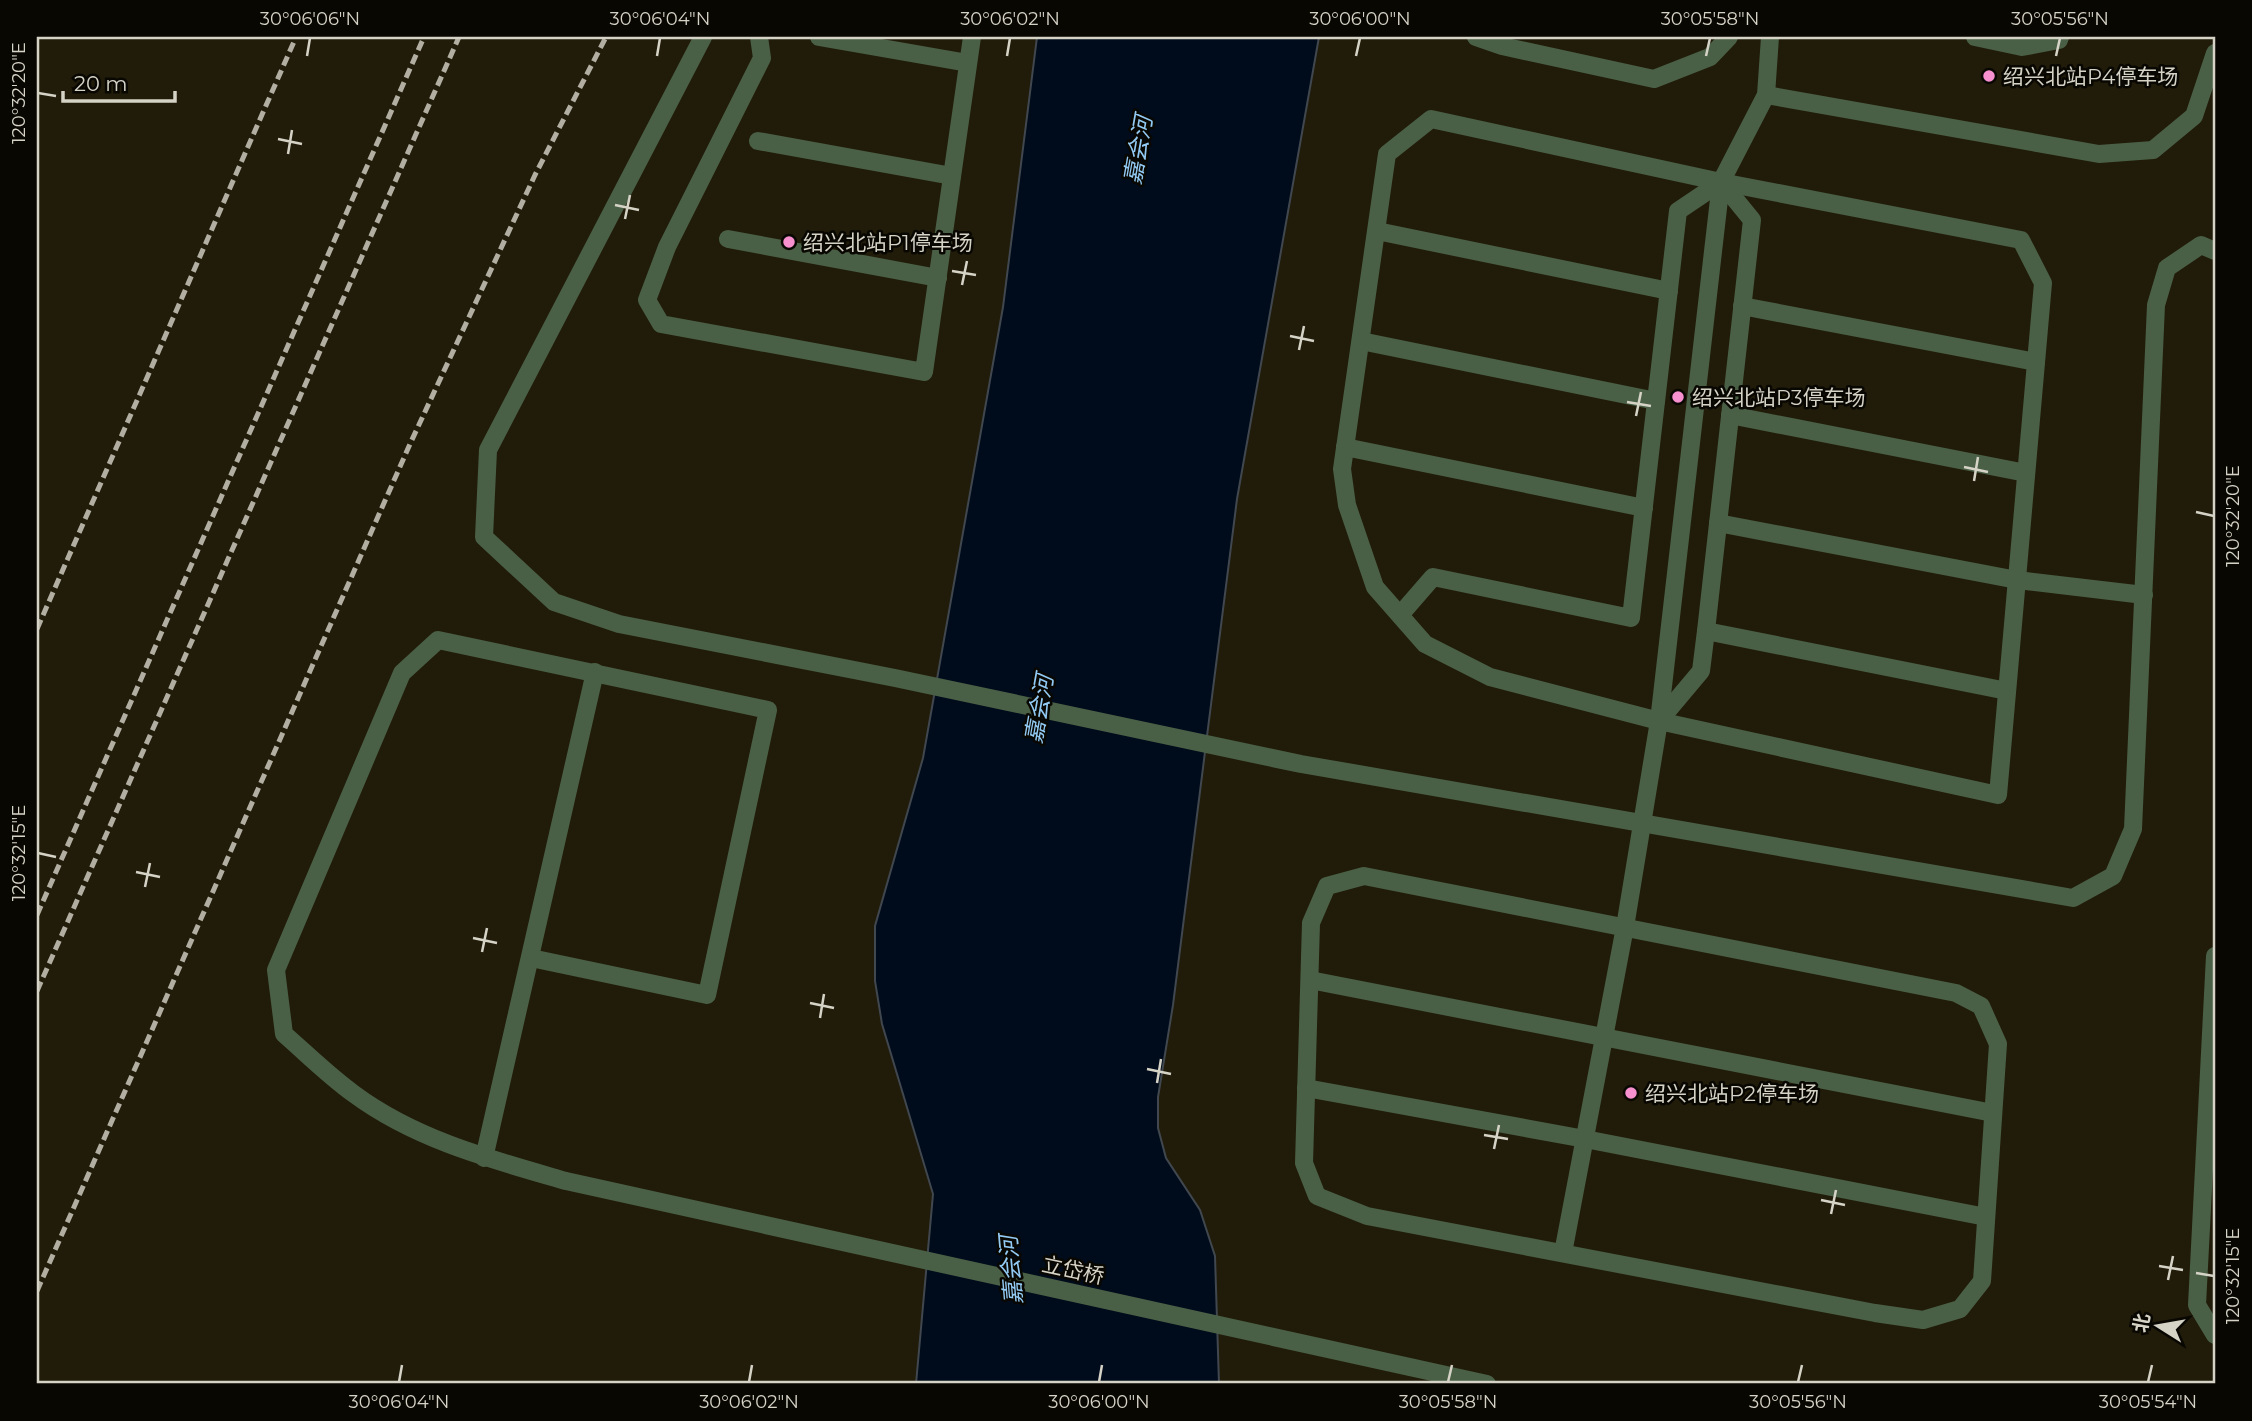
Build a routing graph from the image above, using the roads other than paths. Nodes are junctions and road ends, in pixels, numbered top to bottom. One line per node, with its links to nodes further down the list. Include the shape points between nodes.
1 (704, 37): 37 (lane, via 488,450 484,537 554,602 619,624 1301,764)
2 (759, 37): 19 (lane, via 762,58 667,247 647,300 661,324 924,372)
3 (820, 37): 11 (lane)
4 (972, 37): 11 (lane)
5 (1476, 37): 6 (lane, via 1502,47 1654,79 1710,57)
6 (1729, 37)
7 (1770, 37): 12 (lane)
8 (1975, 37): 9 (lane, via 2022,47)
9 (2060, 37)
10 (2215, 53): 12 (lane, via 2194,116 2153,150 2099,154)
11 (968, 63): 14 (lane)
12 (1766, 95): 15 (lane)
13 (758, 141): 14 (lane)
14 (952, 176): 19 (lane)
15 (1721, 182): 16 (lane, via 1431,119 1387,154); 20 (lane, via 1678,211); 21 (lane, via 1752,220); 23 (lane, via 2021,240 2043,283); 36 (lane)
16 (1377, 231): 20 (lane); 22 (lane)
17 (727, 239): 19 (lane)
18 (2215, 251): 31 (lane, via 2202,245 2167,268 2156,305)
19 (938, 278)
20 (1668, 291): 24 (lane)
21 (1742, 306): 23 (lane); 25 (lane)
22 (1361, 341): 24 (lane); 26 (lane)
23 (2036, 362): 27 (lane)
24 (1656, 401): 28 (lane)
25 (1730, 415): 27 (lane); 29 (lane)
26 (1345, 447): 28 (lane); 32 (lane, via 1342,470 1347,505 1376,587)
27 (2026, 473): 30 (lane)
28 (1644, 508): 32 (lane, via 1631,618 1433,577)
29 (1718, 523): 30 (lane); 33 (lane)
30 (2017, 580): 31 (lane); 35 (lane)
31 (2144, 594): 37 (lane, via 2133,829 2113,876 2073,898)
32 (1400, 615): 36 (lane, via 1425,644 1490,677)
33 (1706, 631): 35 (lane); 36 (lane, via 1701,671)
34 (595, 673): 40 (lane); 40 (lane, via 768,710 706,995); 46 (lane, 立岱桥, via 438,640 402,673 276,970 284,1034 355,1095 418,1132)
35 (2007, 691): 36 (lane, via 1997,795)
36 (1659, 721): 37 (lane)
37 (1643, 823): 38 (lane)
38 (1625, 928): 41 (lane, via 1364,876 1327,886 1311,923); 42 (lane); 44 (lane, via 1956,993 1981,1006 1998,1044)
39 (2215, 956): 49 (lane, via 2197,1305)
40 (531, 958): 46 (lane)
41 (1310, 980): 42 (lane); 43 (lane)
42 (1604, 1037): 44 (lane); 45 (lane)
43 (1306, 1088): 45 (lane); 48 (lane, via 1304,1163 1317,1196 1367,1216)
44 (1993, 1113): 47 (lane)
45 (1585, 1139): 47 (lane); 48 (lane)
46 (484, 1157): 50 (lane, 立岱桥, via 566,1181)
47 (1986, 1217): 48 (lane, via 1982,1280 1960,1309 1923,1320)
48 (1563, 1253)
49 (2215, 1335)
50 (1487, 1384)

